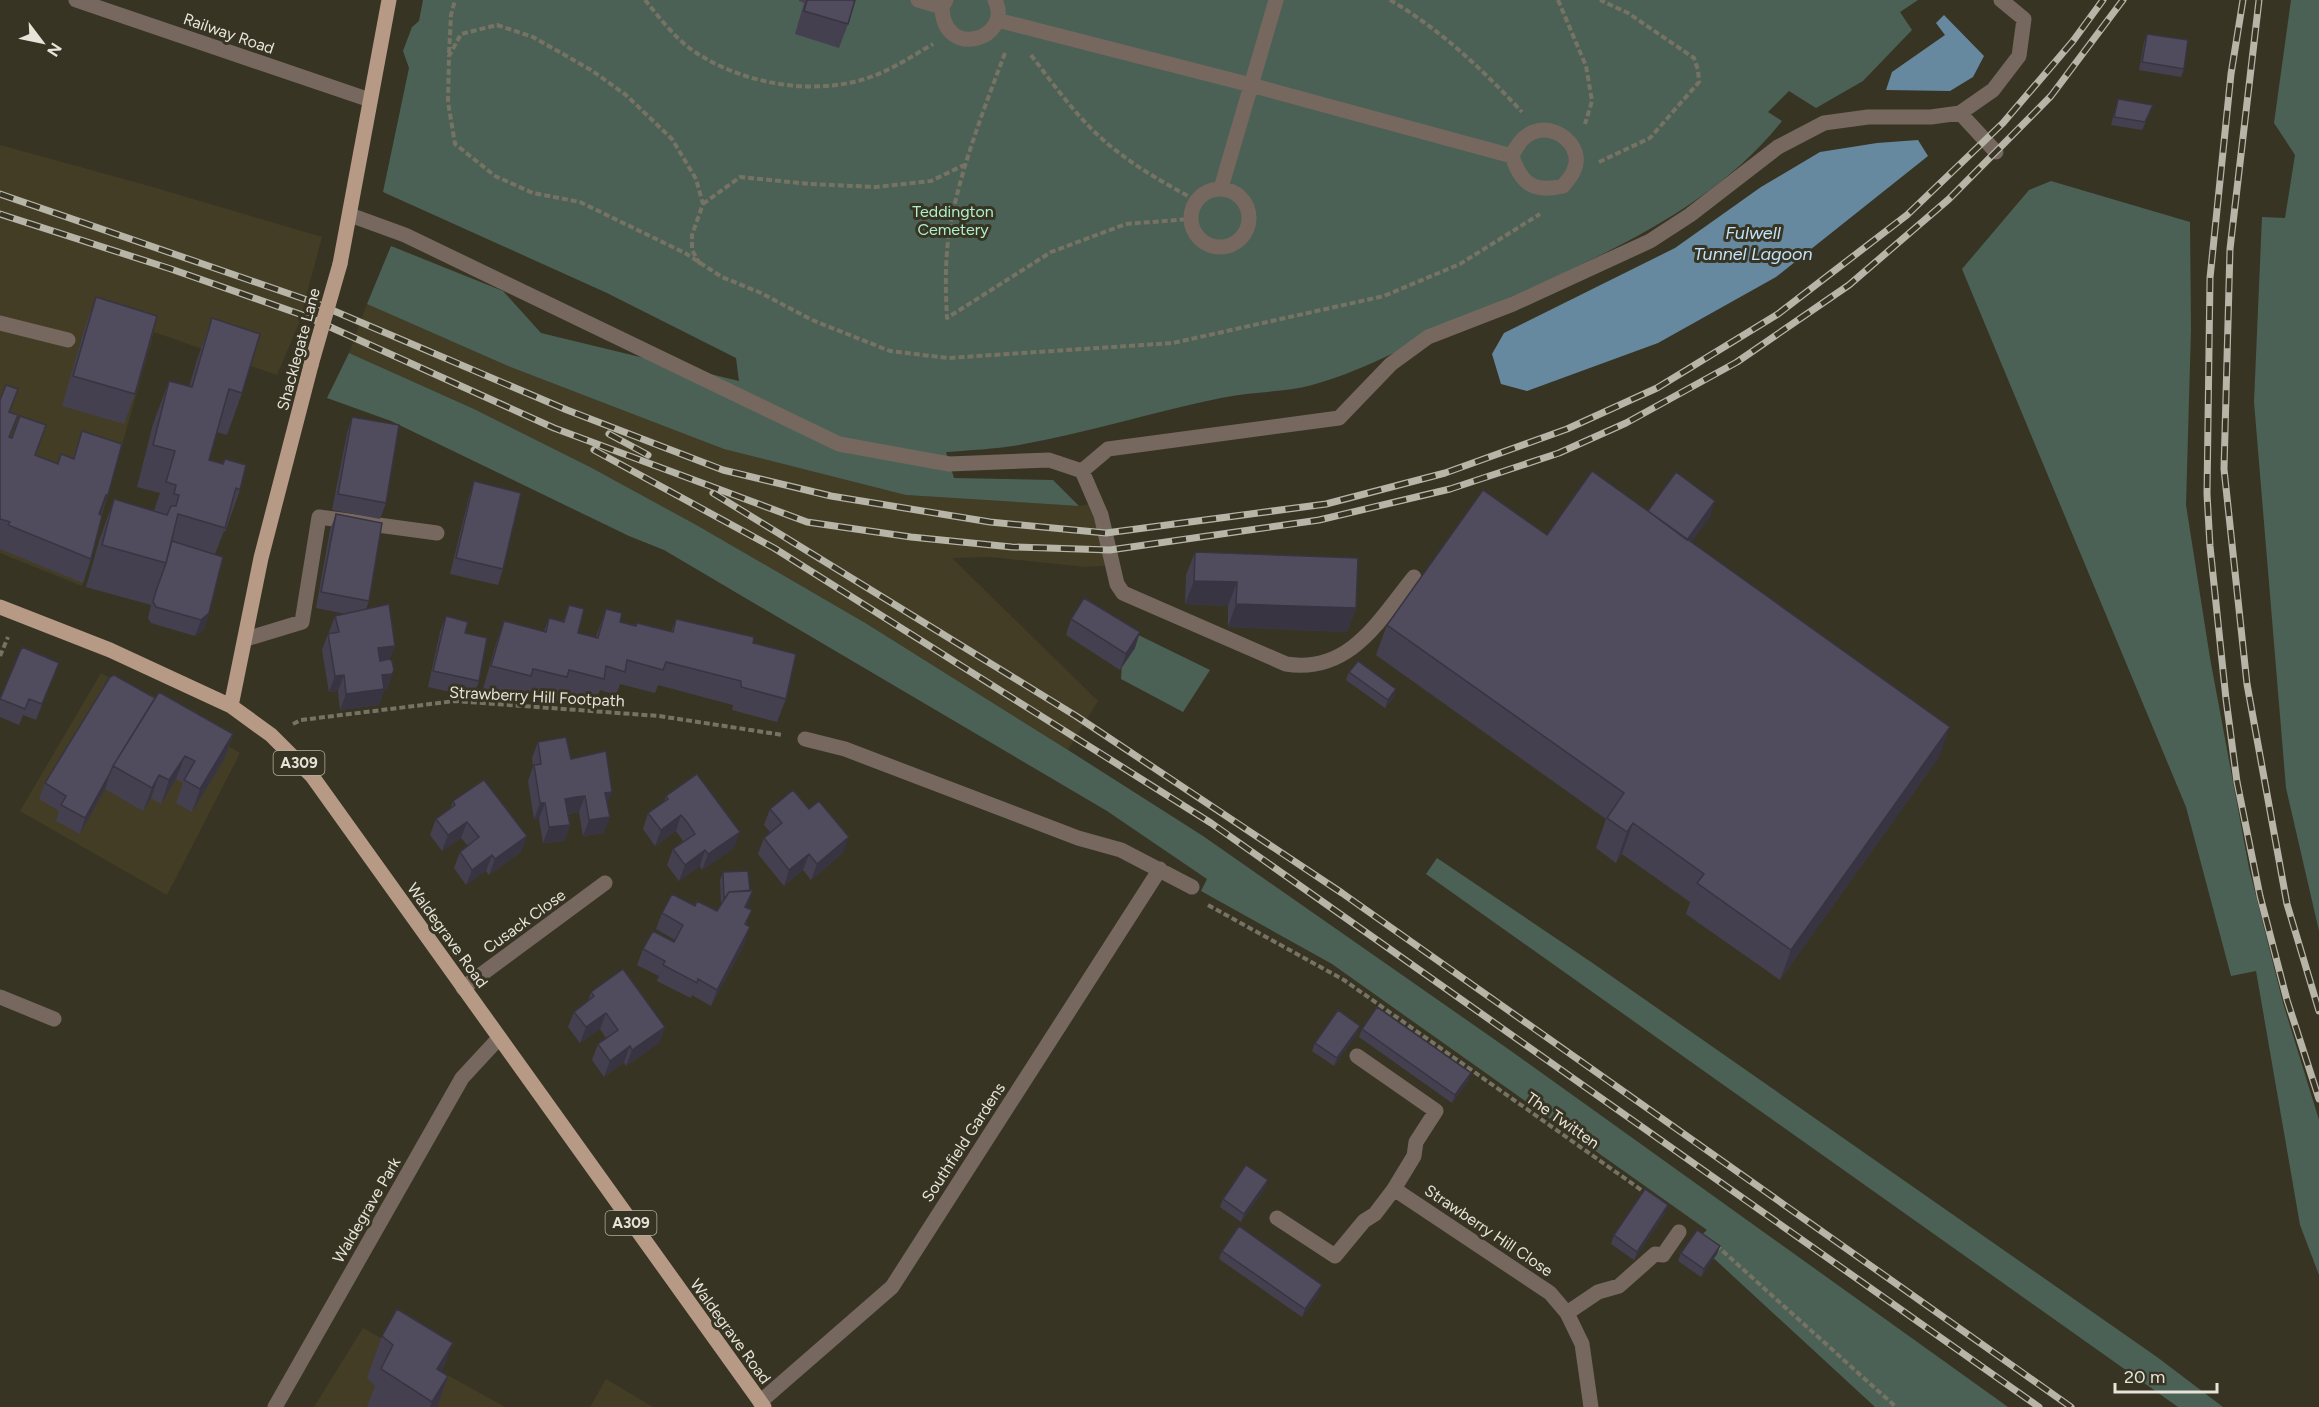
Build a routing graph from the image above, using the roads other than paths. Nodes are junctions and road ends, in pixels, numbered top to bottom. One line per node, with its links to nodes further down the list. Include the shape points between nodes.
1 (76, 0): 10 (street, Railway Road)
2 (389, 0): 10 (main road, Shacklegate Lane)
3 (918, 0): 7 (street)
4 (995, 0): 8 (street)
5 (1276, 0): 9 (street)
6 (2001, 0): 11 (street, via 2024,19 2019,57 1993,90)
7 (944, 4): 8 (street, via 946,26 963,40 980,39)
8 (1004, 21): 9 (street)
9 (1251, 85): 13 (street); 14 (street)
10 (370, 100): 15 (main road, Shacklegate Lane)
11 (1960, 113): 12 (street); 18 (street, via 1824,123 1778,147 1650,241 1513,304 1428,337 1392,364 1339,418 1108,449)
12 (1996, 152)
13 (1512, 156): 13 (street, via 1517,172 1530,185 1547,190 1563,186 1575,168 1574,148 1547,129 1528,134 1517,144)
14 (1221, 188): 14 (street, via 1233,191 1245,201 1250,215 1248,230 1238,243 1217,248 1205,244 1192,231 1190,219 1197,201 1206,192)
15 (350, 215): 18 (street, via 405,235 839,444 949,464 1049,460); 22 (main road, Shacklegate Lane, bridge, via 261,558)
16 (0, 323): 17 (street)
17 (68, 340)
18 (1082, 471): 20 (street, via 1101,515 1117,584 1123,593 1286,664 1316,664 1349,651 1364,639)
19 (437, 533): 22 (street, via 319,517 302,622)
20 (1414, 577)
21 (0, 607): 23 (main road, Waldegrave Road / A309, via 110,650)
22 (246, 639): 23 (main road, Shacklegate Lane)
23 (231, 705): 28 (main road, Waldegrave Road / A309, via 271,735 312,776)
24 (805, 739): 25 (street, via 845,749 1078,838 1121,849)
25 (1160, 869): 27 (street); 37 (street, Southfield Gardens, via 892,1287)
26 (605, 883): 28 (street, Cusack Close)
27 (1192, 887)
28 (463, 988): 31 (main road, Waldegrave Road / A309)
29 (0, 997): 30 (street)
30 (54, 1019)
31 (499, 1038): 37 (main road, Waldegrave Road / A309); 38 (street, Waldegrave Park, via 462,1078)
32 (1357, 1056): 33 (street, via 1436,1111)
33 (1394, 1188): 34 (street, via 1335,1256); 36 (street, Strawberry Hill Close, via 1550,1293)
34 (1277, 1218)
35 (1679, 1232): 36 (street, via 1663,1255 1655,1254 1619,1286 1598,1292)
36 (1567, 1313): 39 (street, Strawberry Hill Close, via 1582,1344)
37 (762, 1405)
38 (275, 1407)
39 (1591, 1407)

